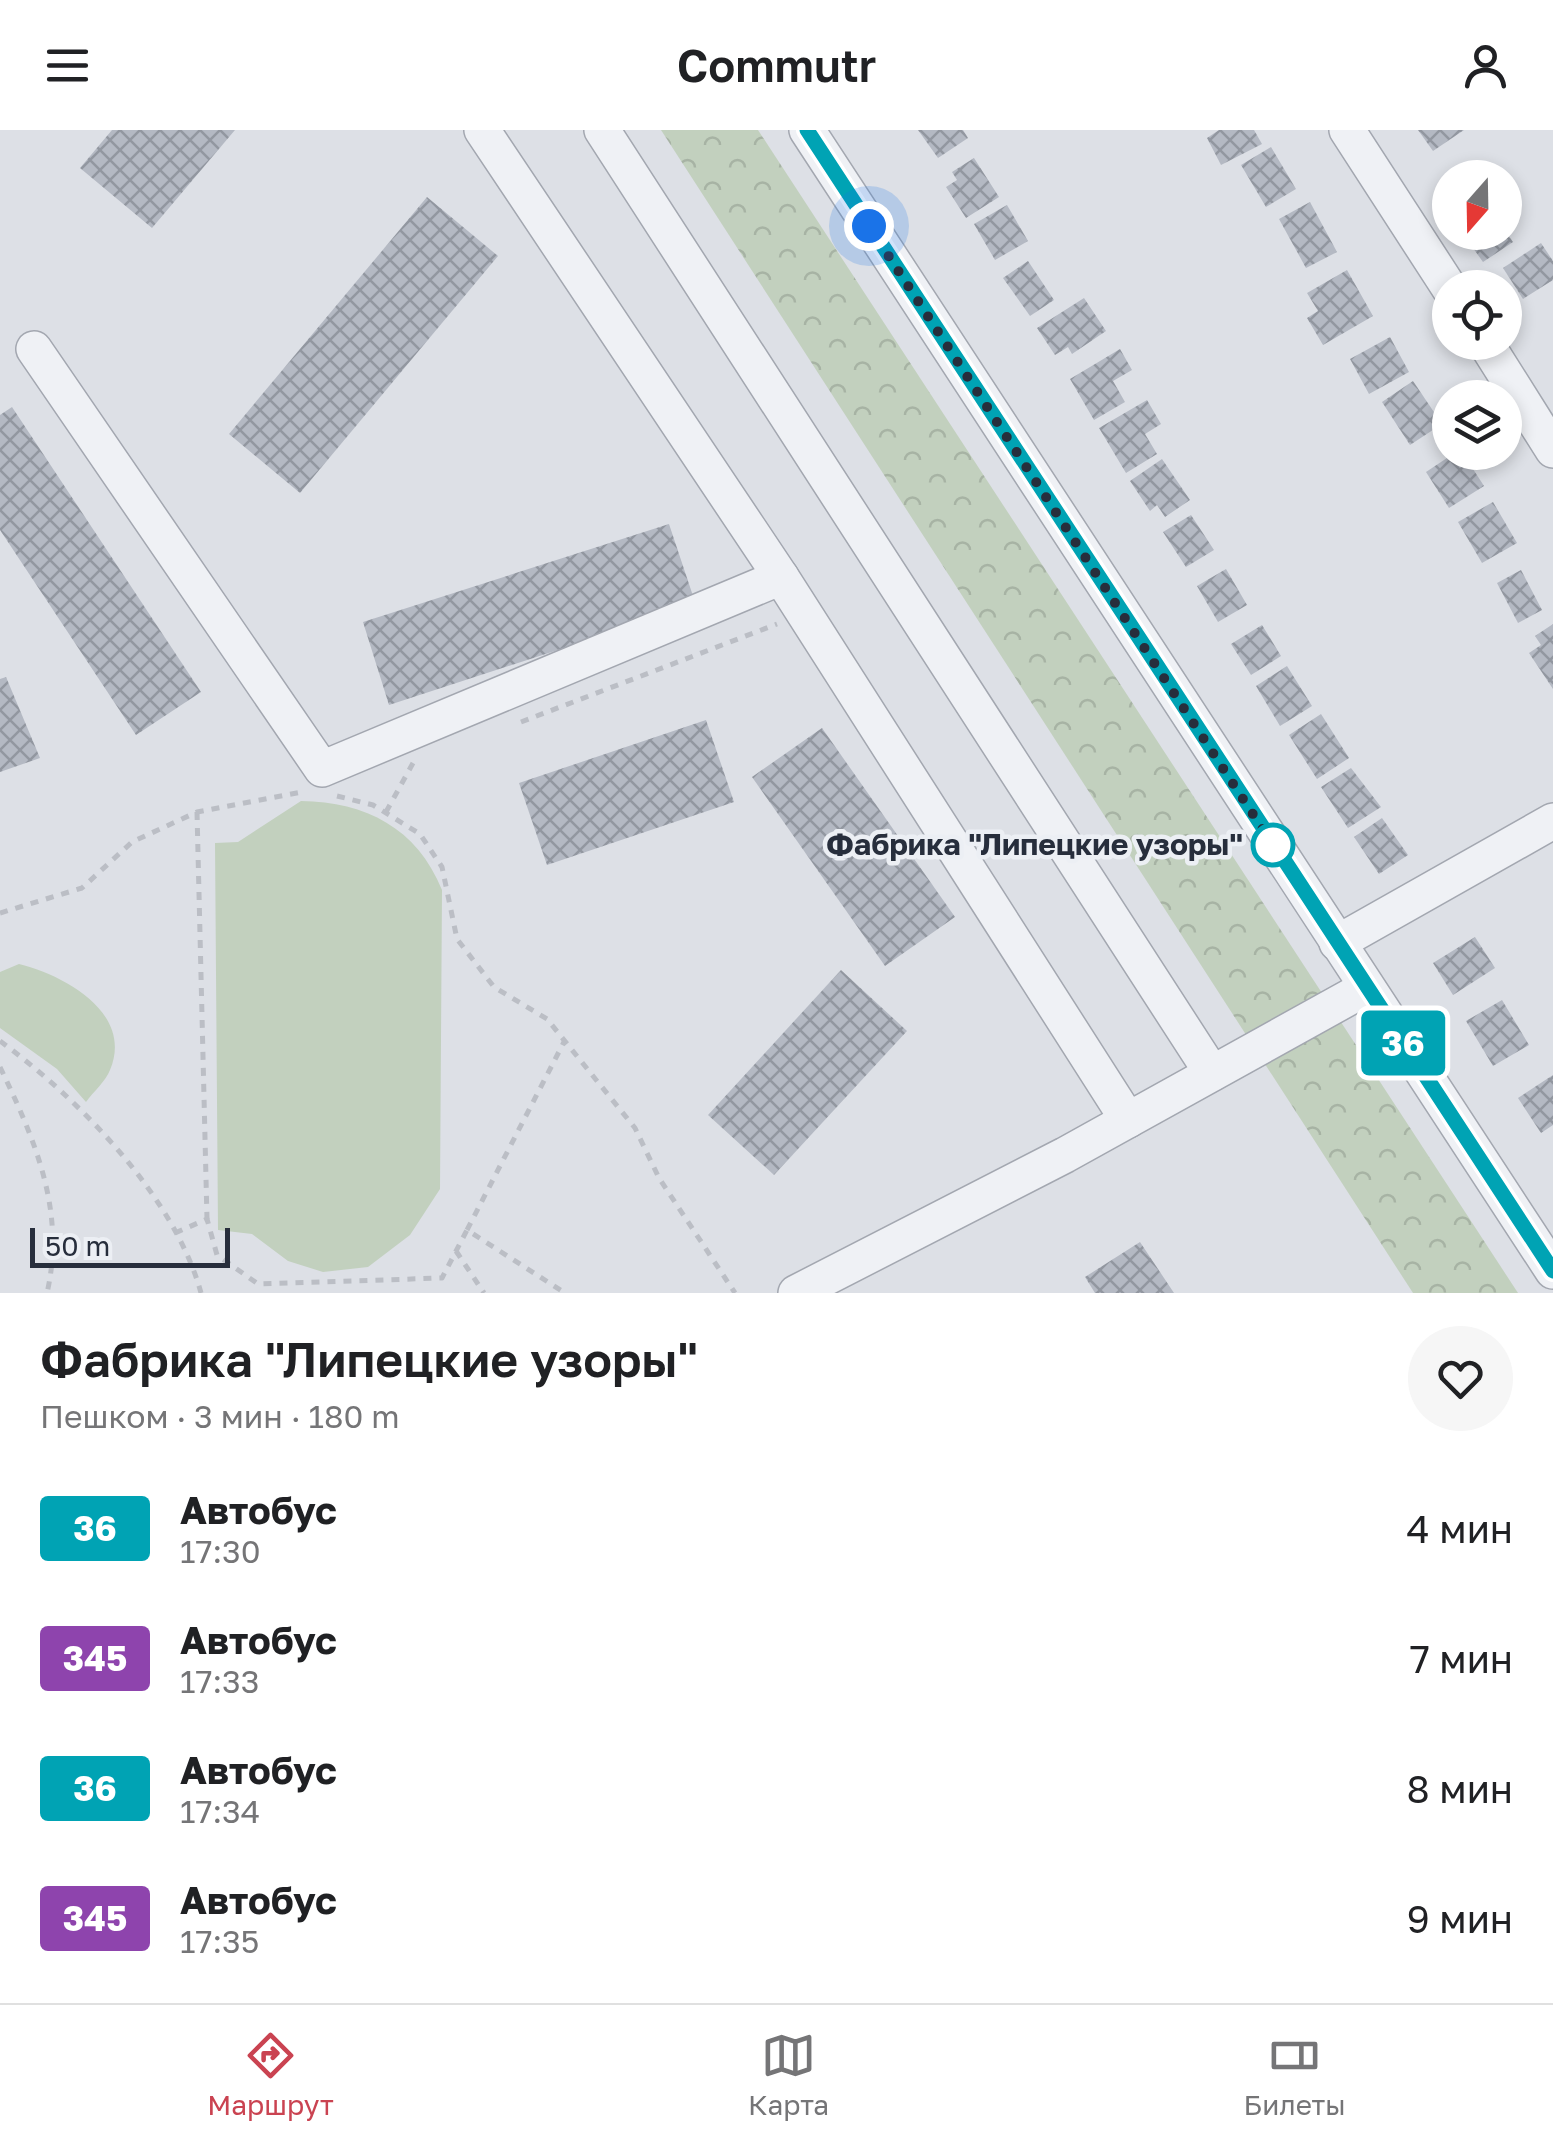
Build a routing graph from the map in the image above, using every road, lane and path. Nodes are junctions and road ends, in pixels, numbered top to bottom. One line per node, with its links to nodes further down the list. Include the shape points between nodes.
1 (482, 130): 9 (street)
2 (602, 130): 24 (street)
3 (806, 130): 19 (street)
4 (1347, 130): 5 (street)
5 (1438, 270)
6 (34, 349): 9 (street, via 322,769)
7 (1497, 360): 8 (street)
8 (1551, 440)
9 (782, 577): 25 (street)
10 (780, 623): 11 (path)
11 (504, 728)
12 (430, 757): 16 (path, via 412,764)
13 (311, 790): 15 (path)
14 (327, 794): 16 (path)
15 (197, 812): 18 (path, via 132,842 82,888); 26 (path)
16 (386, 812): 21 (path, via 420,834 442,866 456,940 494,987 547,1018)
17 (1553, 821): 19 (street)
18 (0, 914)
19 (1337, 943): 20 (street)
20 (1366, 988): 24 (street); 30 (street)
21 (565, 1040): 27 (path); 35 (path, via 635,1128 659,1178)
22 (0, 1041): 28 (path, via 81,1108)
23 (0, 1067): 31 (path, via 49,1190 56,1232)
24 (1212, 1073): 25 (street)
25 (1128, 1120): 36 (street)
26 (206, 1219): 28 (path); 29 (path, via 217,1255 258,1284 442,1278)
27 (467, 1230): 29 (path); 34 (path)
28 (176, 1233): 32 (path)
29 (456, 1251): 33 (path)
30 (1553, 1271)
31 (47, 1293)
32 (200, 1293)
33 (484, 1293)
34 (564, 1293)
35 (735, 1293)
36 (796, 1293)

